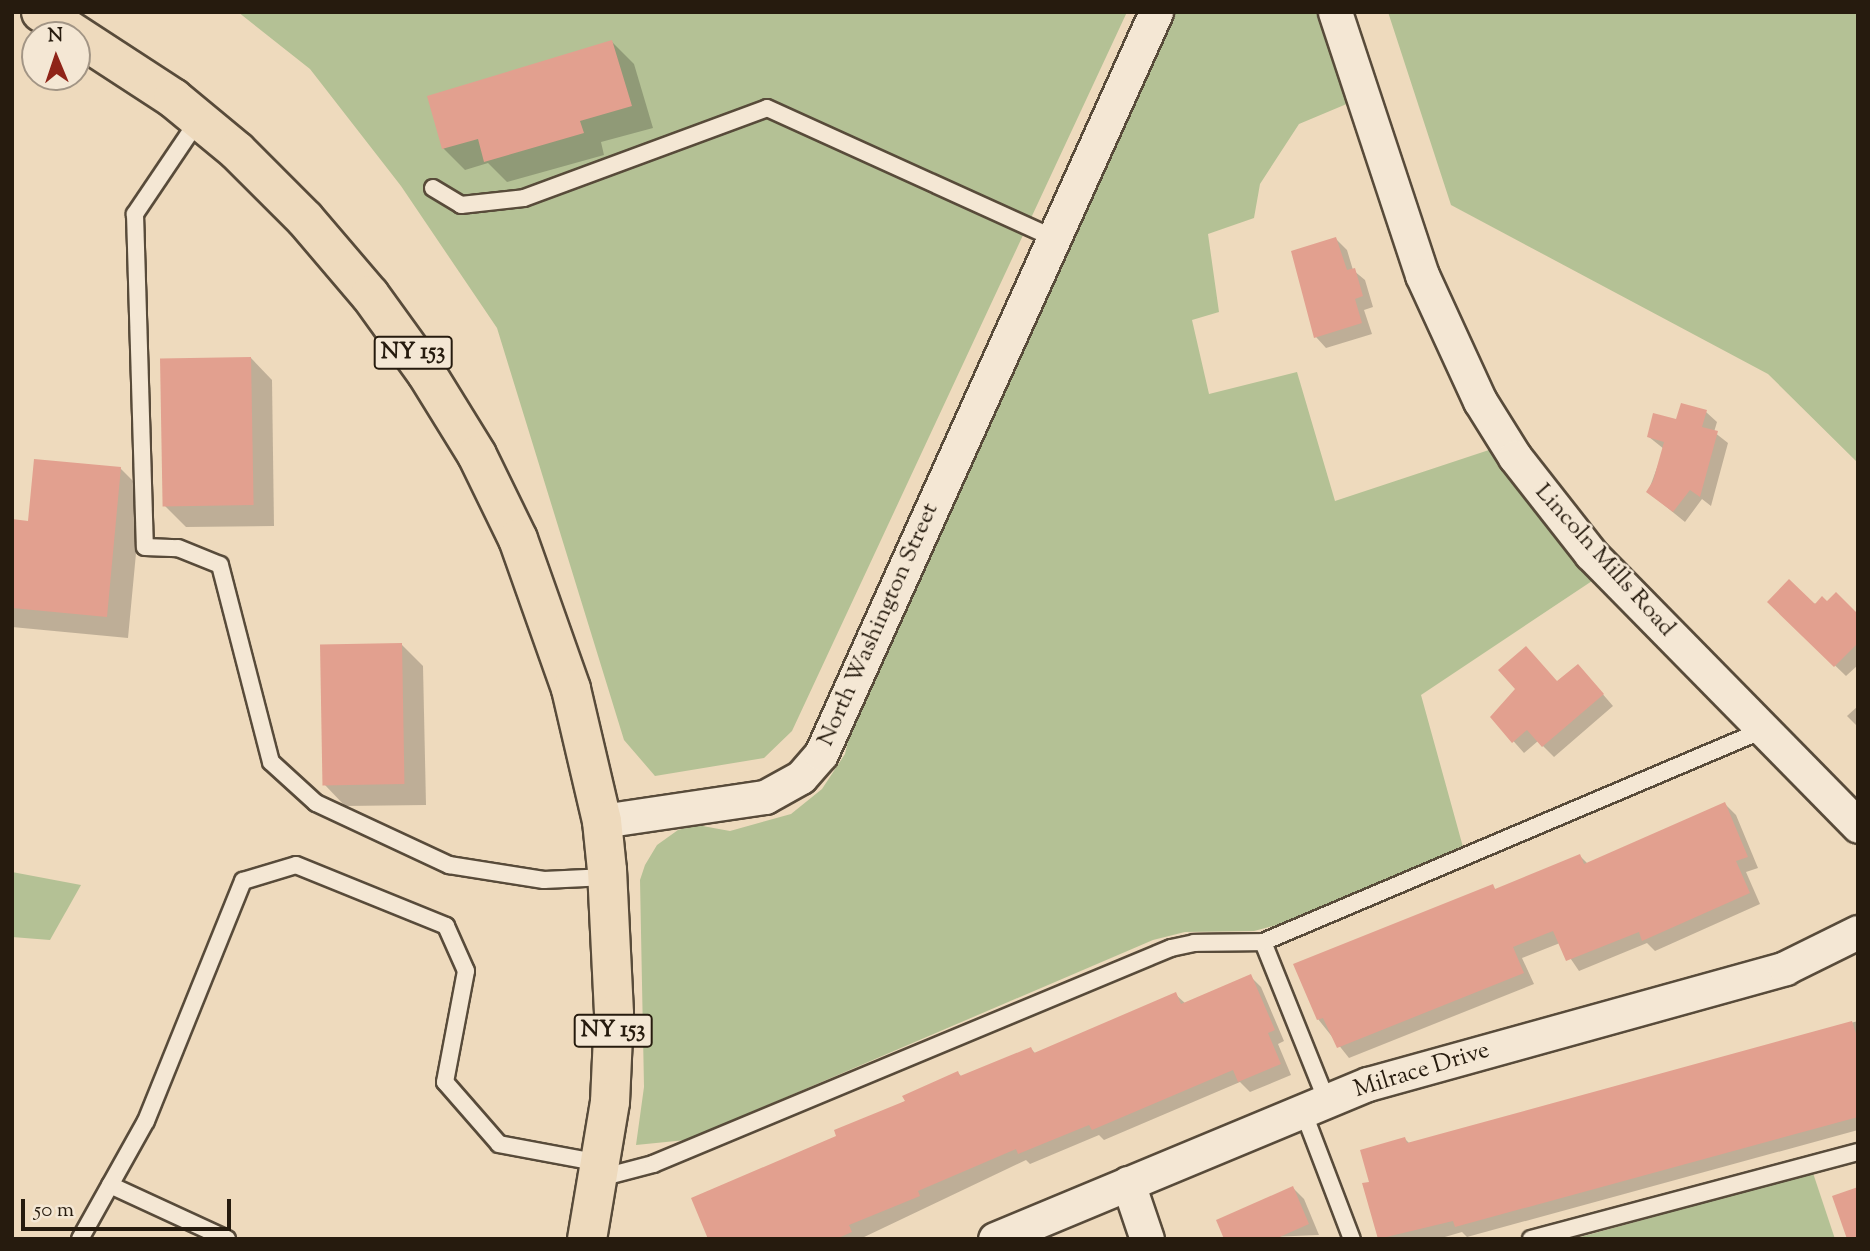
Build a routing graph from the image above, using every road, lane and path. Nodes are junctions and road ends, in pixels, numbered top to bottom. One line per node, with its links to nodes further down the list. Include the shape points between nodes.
1 (41, 12): 4 (main road, NY 153, via 103,49)
2 (1156, 12): 6 (street, North Washington Street)
3 (1335, 12): 7 (street, Lincoln Mills Road, via 1422,275 1480,401 1550,507)
4 (199, 119): 8 (main road, NY 153, via 305,219 370,295 477,455 547,612 571,689); 10 (lane, via 135,214 145,547 178,548 220,565 271,762 316,803 449,865 544,880)
5 (433, 188): 6 (lane, via 461,205 524,198 767,108)
6 (1054, 238): 8 (street, North Washington Street, via 821,754 801,777 765,797)
7 (1763, 730): 9 (street, Lincoln Mills Road); 12 (lane)
8 (602, 821): 10 (main road, NY 153)
9 (1858, 826)
10 (607, 877): 15 (main road, NY 153, via 614,1014)
11 (1858, 932): 13 (street, Milrace Drive, via 1824,953 1785,968 1368,1084)
12 (1263, 942): 13 (lane); 15 (lane, via 1171,948 653,1164)
13 (1315, 1106): 16 (street, Milrace Drive); 23 (lane)
14 (1858, 1152): 24 (lane)
15 (601, 1171): 17 (lane, via 499,1144 445,1082 466,971 446,926 296,865 243,881 146,1121); 20 (main road, NY 153)
16 (1128, 1183): 21 (street, Milrace Drive); 22 (street)
17 (110, 1185): 18 (lane); 19 (lane)
18 (80, 1239)
19 (228, 1239)
20 (587, 1239)
21 (995, 1239)
22 (1147, 1239)
23 (1352, 1239)
24 (1531, 1239)

